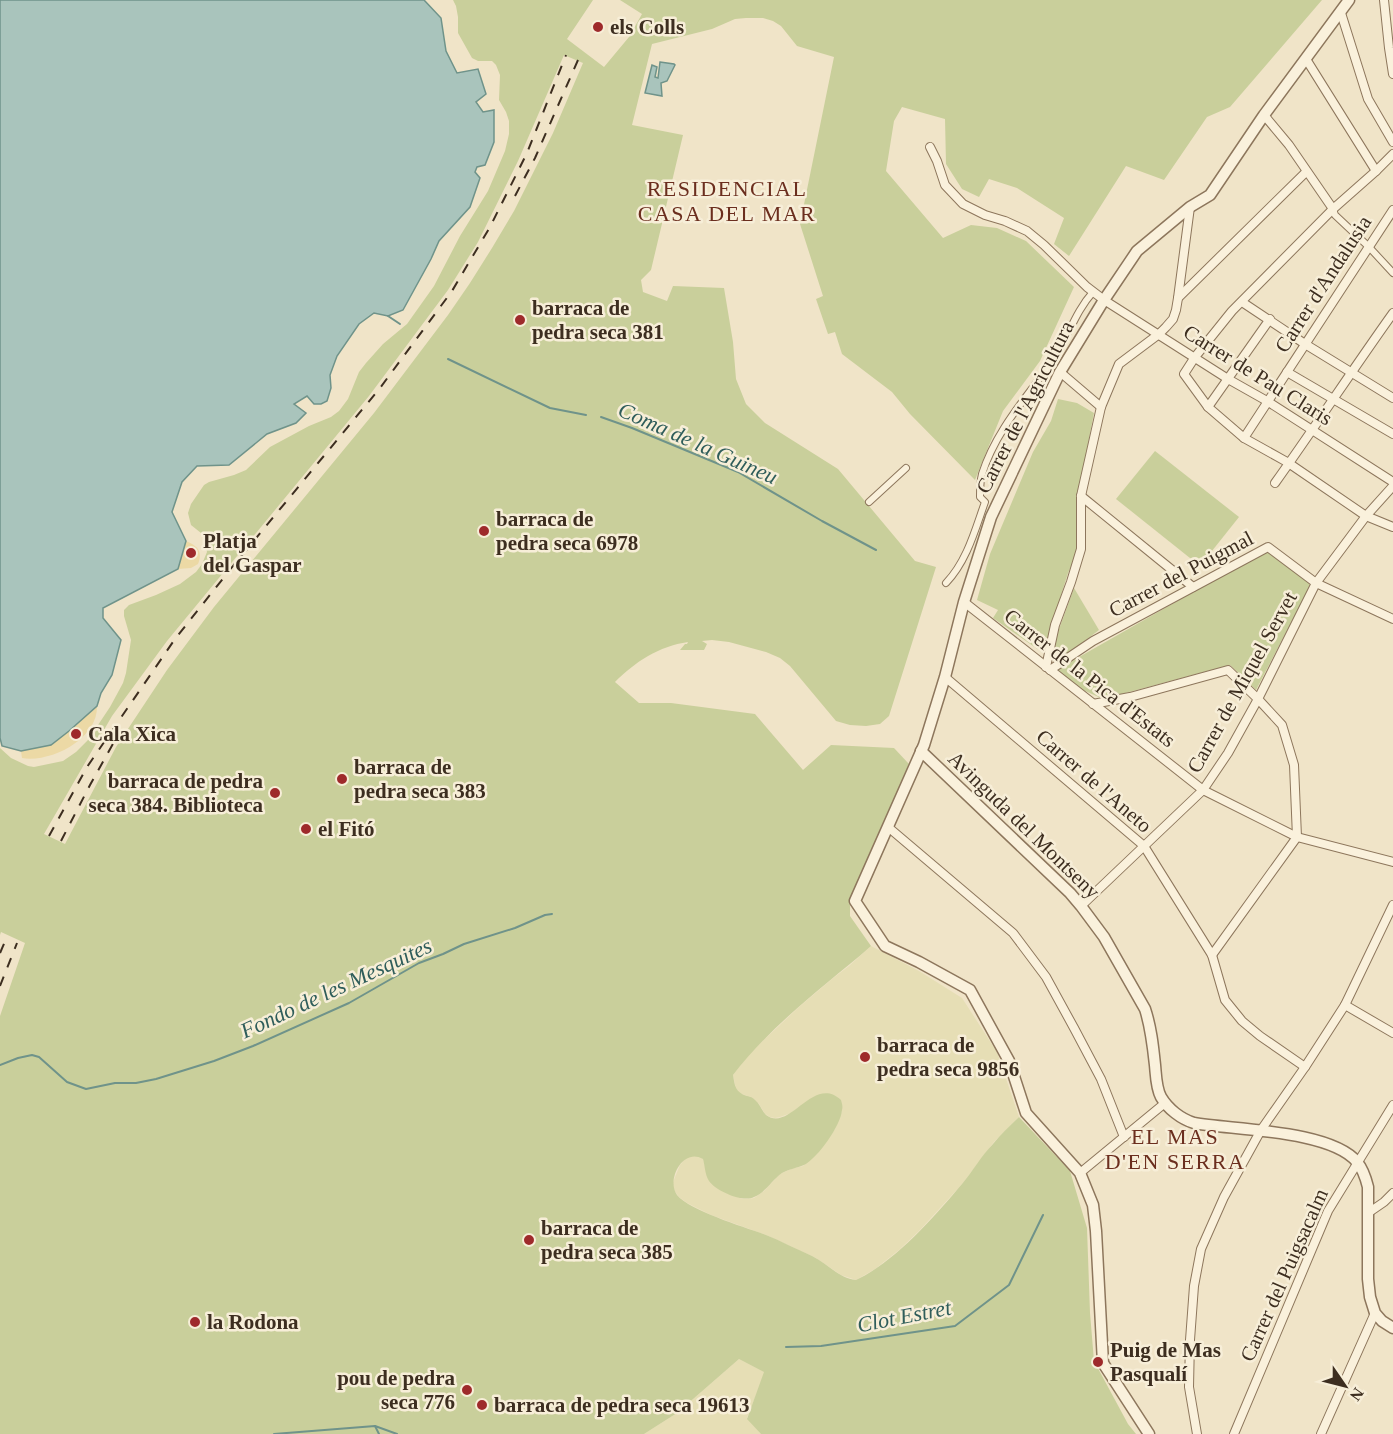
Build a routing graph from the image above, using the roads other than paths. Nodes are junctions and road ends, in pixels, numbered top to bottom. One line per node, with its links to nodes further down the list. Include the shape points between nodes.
1 (1335, 0): 4 (street)
2 (1349, 0): 4 (street, Carrer de l'Agricultura)
3 (1387, 3): 5 (street)
4 (1341, 13): 6 (street, Carrer de l'Agricultura); 9 (street, via 1368,99)
5 (1391, 48): 7 (street)
6 (1306, 59): 8 (street, Carrer de l'Agricultura); 12 (street)
7 (1393, 74)
8 (1264, 115): 13 (street); 14 (street, Carrer de l'Agricultura, via 1210,195)
9 (1393, 142)
10 (930, 147): 19 (street, Carrer de Pau Claris, via 945,185 963,204 1027,231)
11 (1393, 154): 12 (street)
12 (1376, 171): 15 (street)
13 (1306, 172): 15 (street); 20 (street)
14 (1190, 207): 20 (street); 21 (street, Carrer de l'Agricultura, via 1137,251)
15 (1333, 209): 17 (street); 22 (street)
16 (1393, 210): 17 (street, Carrer d'Andalusia)
17 (1369, 247): 18 (street); 26 (street, Carrer d'Andalusia)
18 (1393, 273)
19 (1093, 292): 21 (street, Carrer de Pau Claris); 48 (street, via 1078,310 1054,358 997,438 982,477 980,497 986,502 970,546)
20 (1178, 298): 25 (street, via 1173,319)
21 (1104, 300): 25 (street, Carrer de Pau Claris); 28 (street, Carrer de l'Agricultura)
22 (1242, 302): 24 (street); 27 (street)
23 (1393, 312): 30 (street)
24 (1270, 319): 26 (street); 31 (street)
25 (1159, 334): 27 (street, Carrer de Pau Claris); 35 (street, via 1119,363)
26 (1305, 344): 29 (street, Carrer d'Andalusia); 30 (street)
27 (1195, 357): 31 (street, Carrer de Pau Claris); 36 (street, via 1184,375)
28 (1060, 372): 35 (street); 51 (street, Carrer de l'Agricultura, via 991,517)
29 (1287, 372): 33 (street); 34 (street, Carrer d'Andalusia)
30 (1351, 372): 32 (street); 33 (street)
31 (1228, 379): 34 (street, Carrer de Pau Claris); 36 (street)
32 (1393, 398)
33 (1334, 399): 37 (street); 38 (street)
34 (1267, 401): 37 (street, Carrer de Pau Claris); 39 (street, Carrer d'Andalusia)
35 (1101, 407): 44 (street)
36 (1208, 407): 39 (street)
37 (1313, 430): 40 (street); 43 (street, Carrer de Pau Claris)
38 (1393, 434)
39 (1244, 438): 40 (street)
40 (1288, 464): 42 (street); 46 (street)
41 (906, 468): 45 (street)
42 (1275, 483)
43 (1393, 484): 46 (street, Carrer de Miquel Servet)
44 (1081, 496): 50 (street); 53 (street, via 1081,549 1055,625)
45 (868, 502)
46 (1366, 516): 47 (street); 49 (street, Carrer de Miquel Servet)
47 (1393, 527)
48 (946, 583)
49 (1316, 583): 50 (street, Carrer del Puigmal, via 1268,547); 52 (street, Carrer del Puigmal); 55 (street, Carrer de Miquel Servet)
50 (1193, 587): 53 (street, Carrer del Puigmal)
51 (964, 602): 53 (street, Carrer de la Pica d'Estats); 54 (street, Carrer de l'Agricultura)
52 (1393, 619)
53 (1048, 669): 56 (street, Carrer de la Pica d'Estats)
54 (945, 677): 57 (street, Carrer de l'Agricultura); 61 (street, Carrer de l'Aneto)
55 (1258, 699): 56 (street, via 1227,670); 58 (street, Carrer de Miquel Servet); 60 (street, via 1282,725 1294,765)
56 (1093, 704): 58 (street, Carrer de la Pica d'Estats)
57 (921, 752): 59 (street, Carrer de l'Agricultura); 64 (street, Avinguda del Montseny)
58 (1203, 790): 60 (street, Carrer de la Pica d'Estats); 61 (street, Carrer de Miquel Servet)
59 (888, 827): 72 (street, via 1013,933 1046,977 1074,1028 1101,1079); 74 (street, Carrer de l'Agricultura, via 855,901 885,946 969,990 1009,1062 1026,1113)
60 (1297, 837): 62 (street, Carrer de la Pica d'Estats); 65 (street)
61 (1144, 846): 64 (street, Carrer de Miquel Servet); 65 (street, Carrer de l'Aneto)
62 (1393, 862)
63 (1393, 905): 66 (street)
64 (1081, 906): 69 (street, Avinguda del Montseny, via 1104,937 1145,1010 1157,1084)
65 (1212, 955): 68 (street, Carrer de l'Aneto, via 1225,1000 1242,1021)
66 (1345, 1005): 67 (street); 68 (street)
67 (1393, 1033)
68 (1305, 1067): 71 (street)
69 (1165, 1103): 71 (street, via 1194,1123); 72 (street)
70 (1393, 1105): 73 (street, Carrer del Puigsacalm)
71 (1261, 1130): 73 (street, via 1332,1146); 80 (street, via 1201,1249 1190,1340 1189,1387)
72 (1124, 1137): 74 (street)
73 (1357, 1162): 76 (street, via 1368,1187); 81 (street, Carrer del Puigsacalm, via 1328,1211)
74 (1080, 1173): 79 (street, via 1093,1205 1103,1363)
75 (1393, 1193): 76 (street)
76 (1368, 1213): 77 (street, via 1368,1280)
77 (1375, 1313): 78 (street); 82 (street)
78 (1393, 1328)
79 (1149, 1434)
80 (1197, 1434)
81 (1234, 1434)
82 (1321, 1434)

